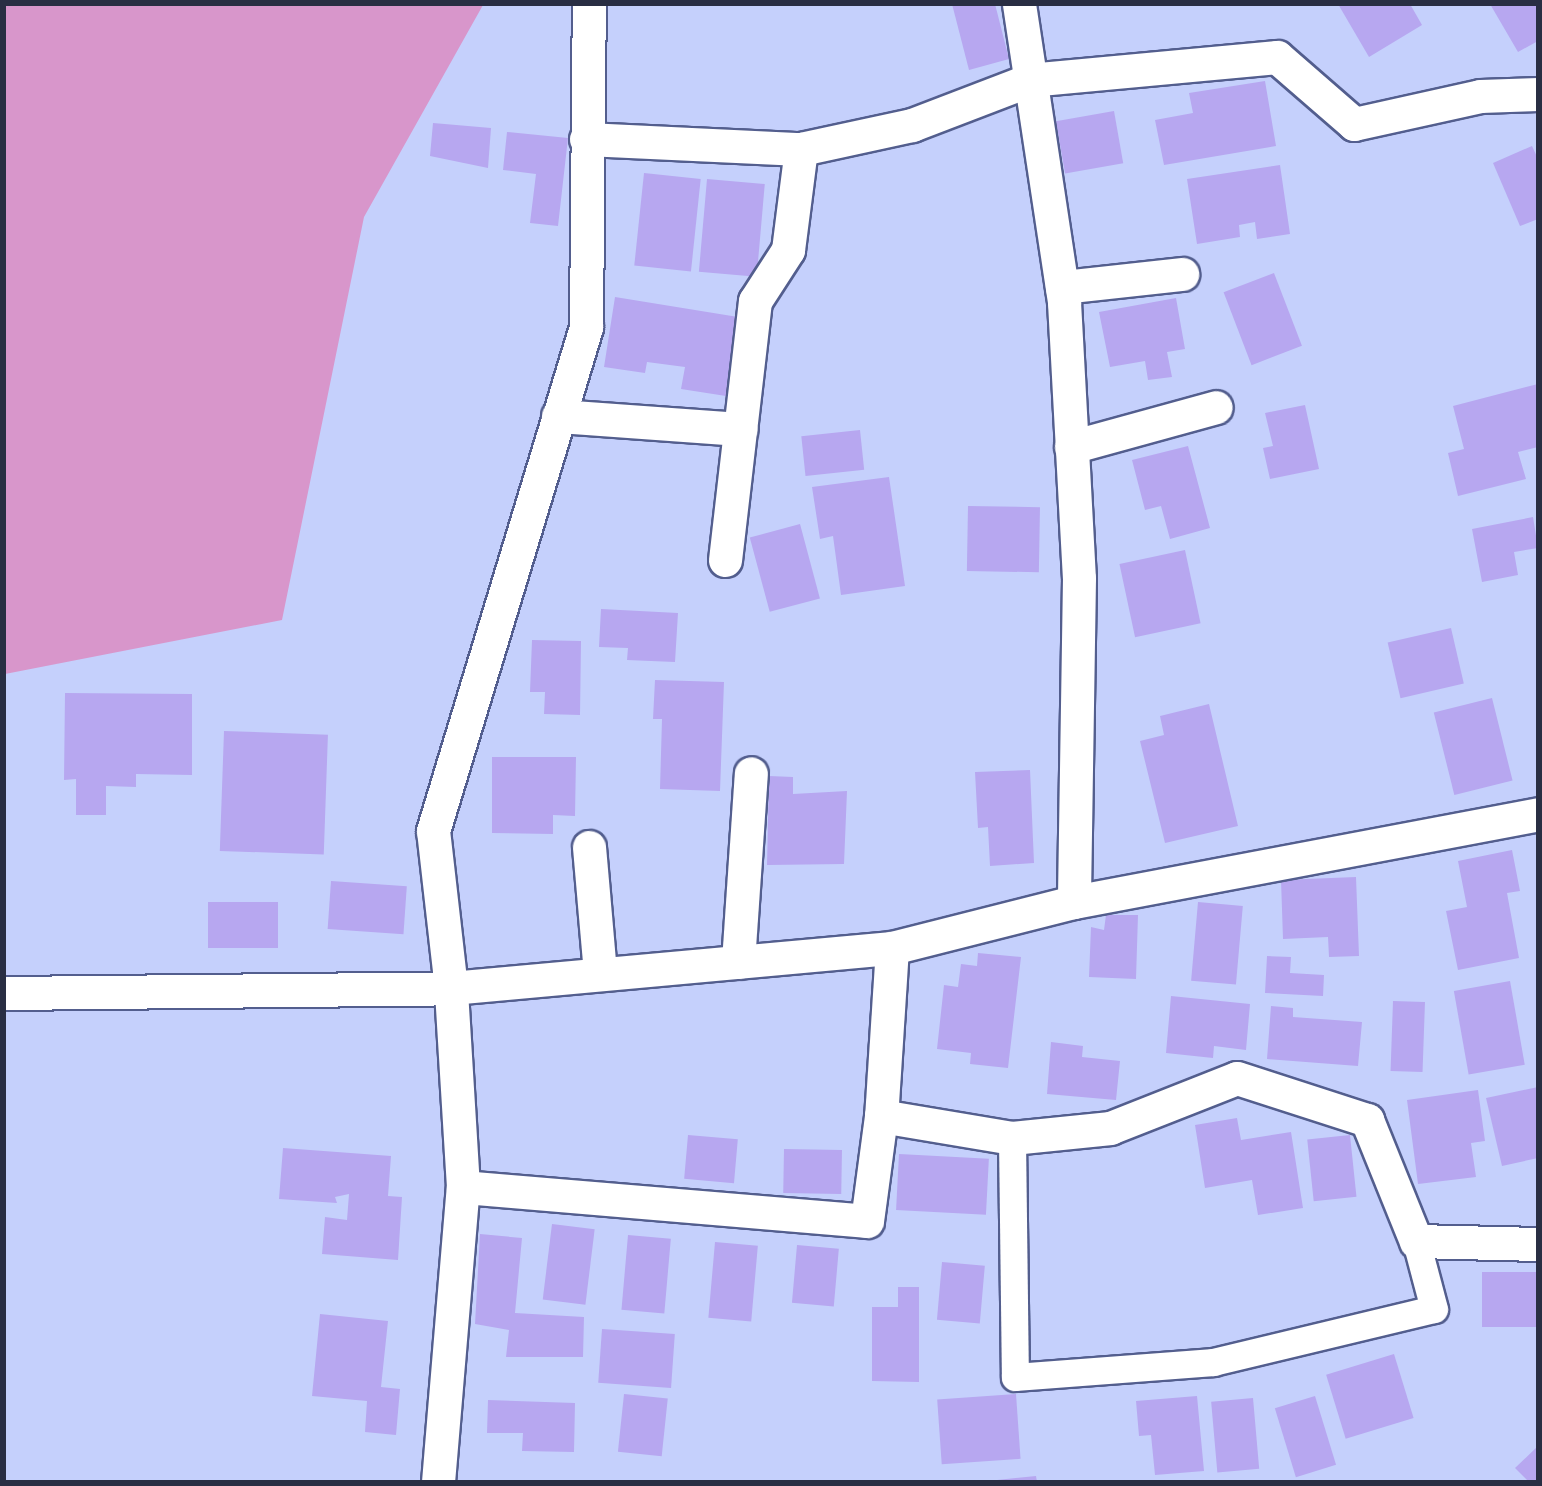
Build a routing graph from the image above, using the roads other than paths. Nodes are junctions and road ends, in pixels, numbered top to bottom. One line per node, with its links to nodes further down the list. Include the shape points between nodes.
1 (589, 4): 5 (street)
2 (1019, 4): 3 (street)
3 (1029, 80): 4 (street, via 1277,57 1354,124 1480,96); 6 (street, via 912,125); 8 (street)
4 (1538, 94)
5 (586, 139): 6 (street); 10 (street, via 586,327)
6 (801, 149): 11 (street, via 789,250 755,301)
7 (1182, 274): 8 (street)
8 (1062, 287): 12 (street)
9 (1216, 407): 12 (street)
10 (558, 416): 11 (street); 21 (street, via 433,831)
11 (741, 429): 13 (street)
12 (1071, 447): 17 (street, via 1079,578)
13 (725, 560)
14 (751, 773): 19 (street)
15 (1538, 814): 17 (street)
16 (589, 847): 20 (street)
17 (1074, 902): 18 (street)
18 (892, 948): 19 (street); 23 (street)
19 (738, 962): 20 (street)
20 (600, 974): 21 (street)
21 (451, 987): 22 (street); 25 (street)
22 (4, 993)
23 (881, 1116): 24 (street); 25 (street, via 867,1221)
24 (1012, 1138): 26 (street, via 1110,1128 1237,1078 1367,1120); 26 (lane, via 1015,1377 1213,1362 1434,1309)
25 (462, 1187): 28 (street)
26 (1416, 1241): 27 (street)
27 (1538, 1244)
28 (438, 1482)

